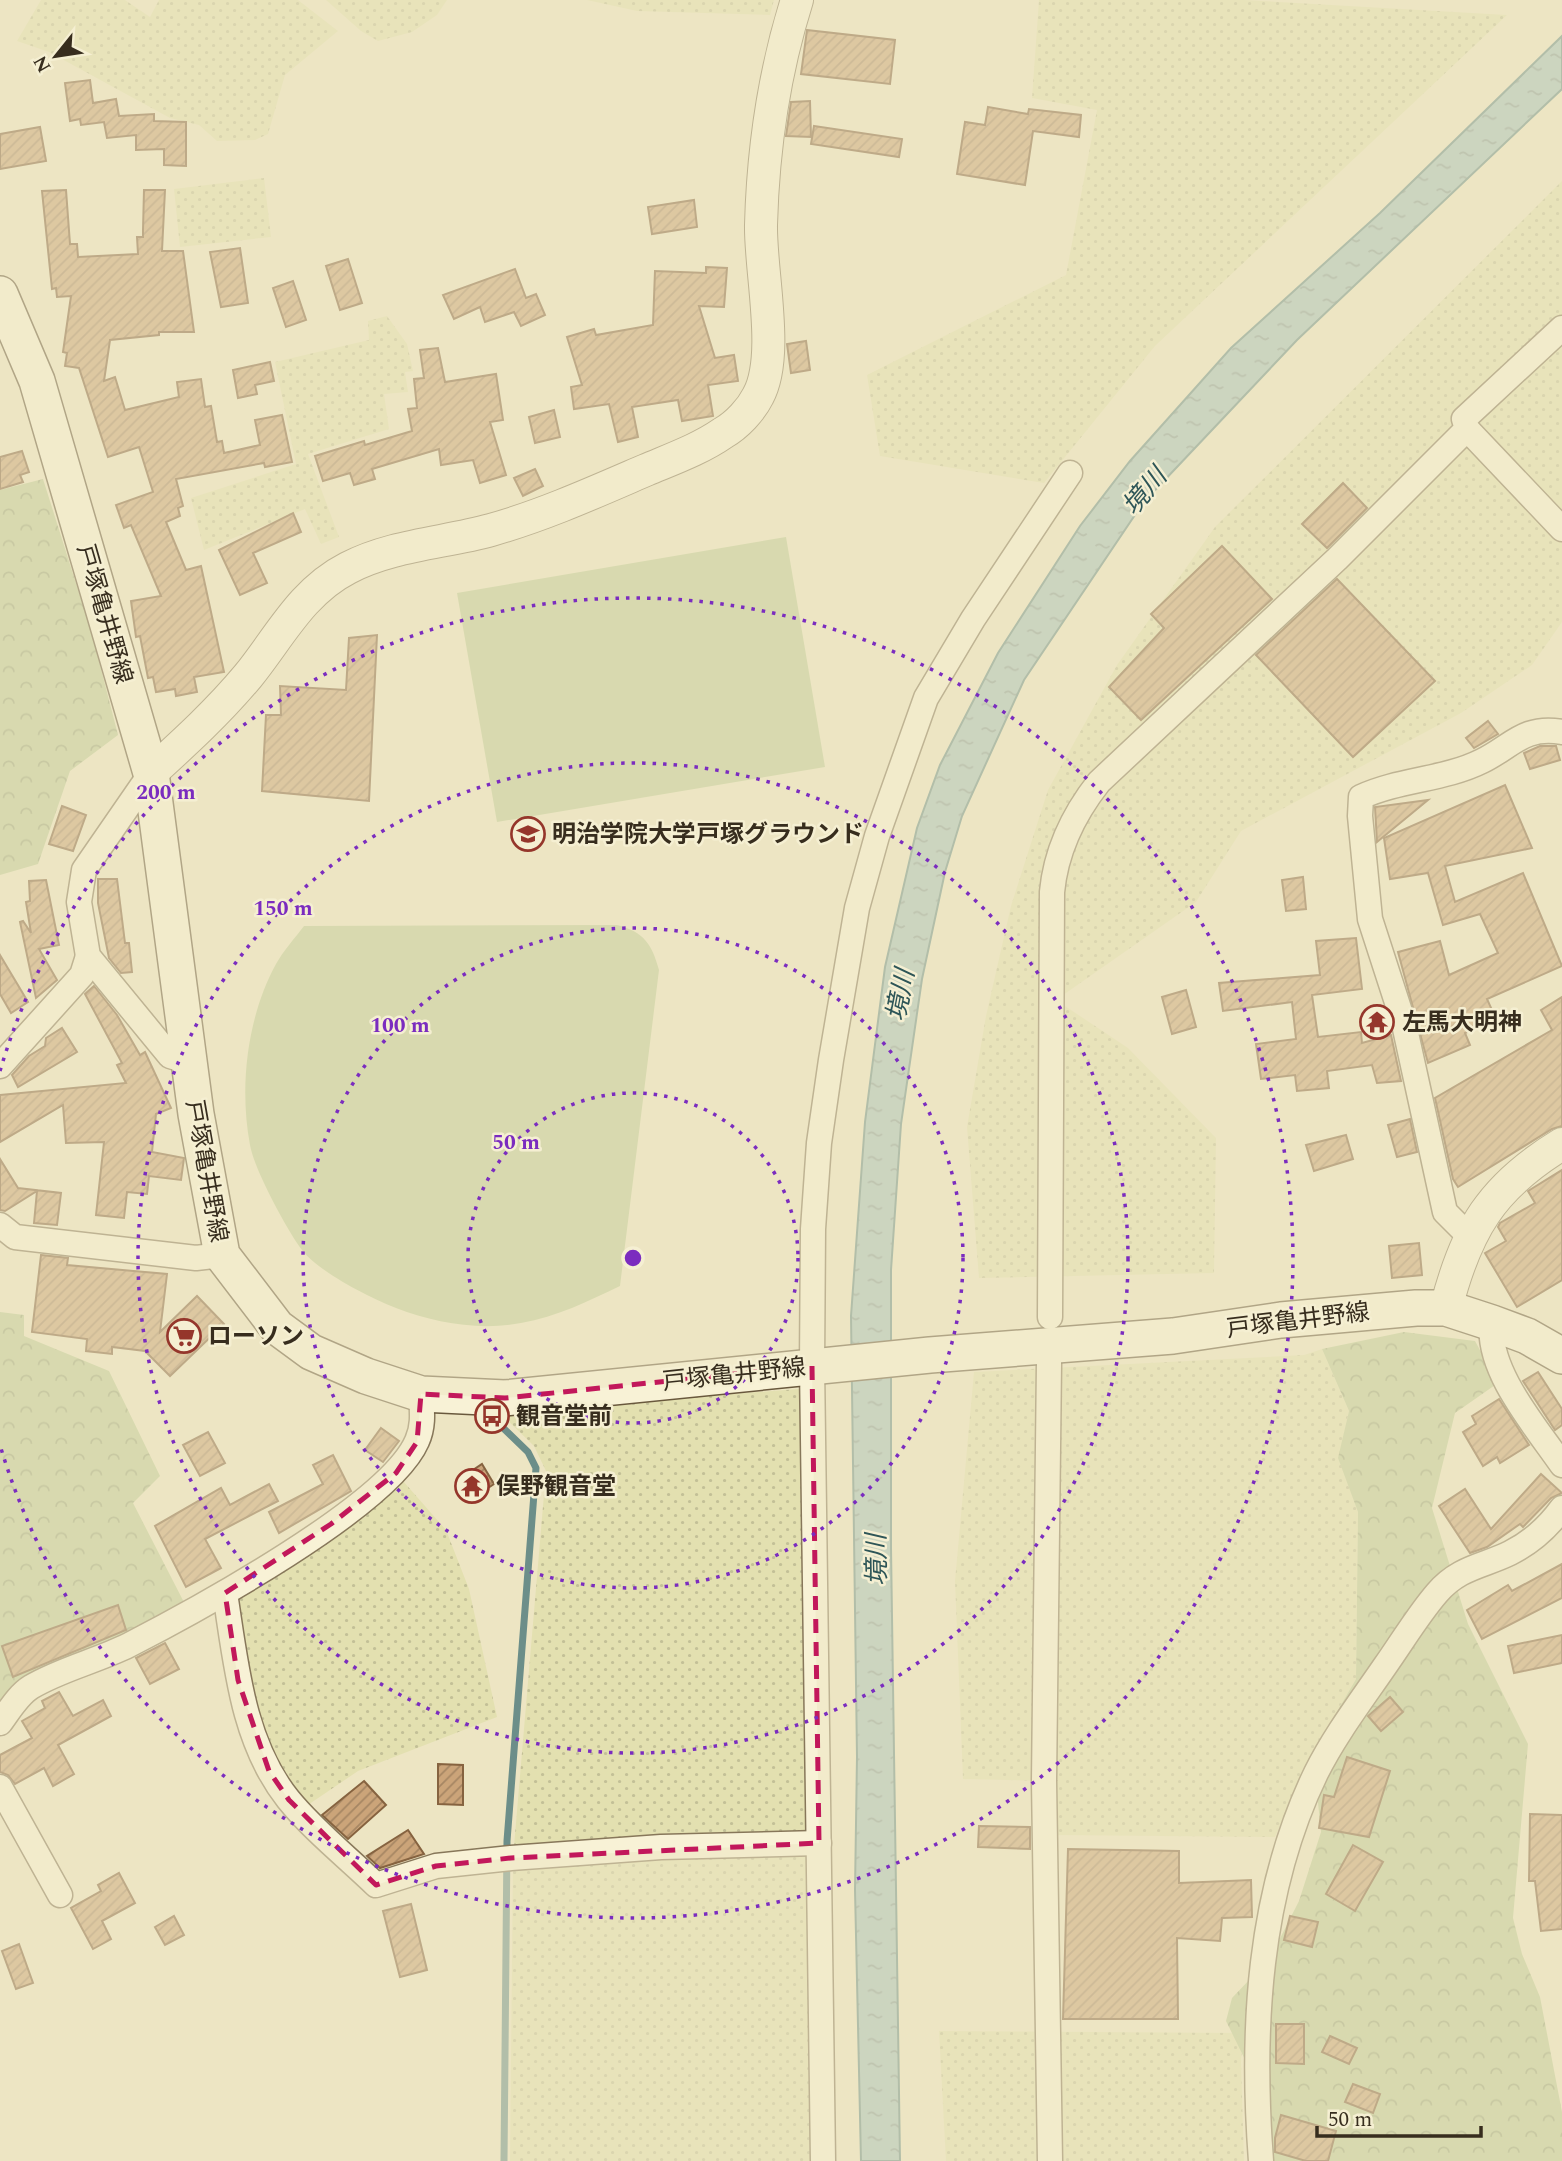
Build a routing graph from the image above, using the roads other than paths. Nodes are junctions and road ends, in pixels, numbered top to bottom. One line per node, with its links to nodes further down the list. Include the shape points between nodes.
1 (797, 0): 8 (street, via 772,102 763,178 765,374 759,395 743,416 695,449 532,517 379,555 347,568 296,610 215,714)
2 (0, 294): 8 (main road, 戸塚亀井野線, via 37,381)
3 (1562, 328): 4 (street, via 1464,419)
4 (1467, 429): 6 (street); 17 (street, via 1337,559 1099,782 1067,832 1054,869 1052,892)
5 (1070, 474): 21 (street, via 926,698 877,836 857,908 820,1143 813,1229)
6 (1562, 529)
7 (1562, 732): 14 (street, via 1530,733 1462,769 1402,781 1361,797 1370,919 1404,1024 1445,1212)
8 (151, 774): 9 (street, via 84,870 79,902); 10 (main road, 戸塚亀井野線)
9 (88, 956): 10 (street, via 170,1056); 11 (street, via 82,975)
10 (189, 1062): 15 (main road, 戸塚亀井野線)
11 (0, 1066)
12 (1562, 1144): 14 (street, via 1504,1188)
13 (0, 1225): 15 (street, via 15,1237 196,1258)
14 (1469, 1236): 16 (street)
15 (222, 1255): 22 (main road, 戸塚亀井野線, via 277,1327 311,1352)
16 (1446, 1308): 18 (main road, 戸塚亀井野線); 21 (main road, 戸塚亀井野線, via 1387,1309 1172,1336)
17 (1050, 1317)
18 (1492, 1323): 19 (main road, 戸塚亀井野線); 23 (street, via 1489,1342 1511,1390)
19 (1562, 1356)
20 (1049, 1363): 31 (street, via 1044,1781)
21 (817, 1366): 22 (main road, 戸塚亀井野線, via 505,1398); 28 (street)
22 (421, 1394): 25 (street, via 417,1442 396,1473 331,1524)
23 (1562, 1465)
24 (1562, 1508): 32 (street, via 1536,1536 1510,1553 1474,1564 1438,1591 1343,1727 1317,1773 1285,1848 1269,1920 1257,2034)
25 (225, 1593): 26 (street, via 127,1646 29,1688); 28 (street, via 238,1680 269,1771 294,1805 376,1885 436,1866 502,1859 661,1847)
26 (2, 1715)
27 (0, 1787): 29 (street)
28 (820, 1843): 30 (street)
29 (60, 1895)
30 (823, 2161)
31 (1050, 2161)
32 (1261, 2161)

